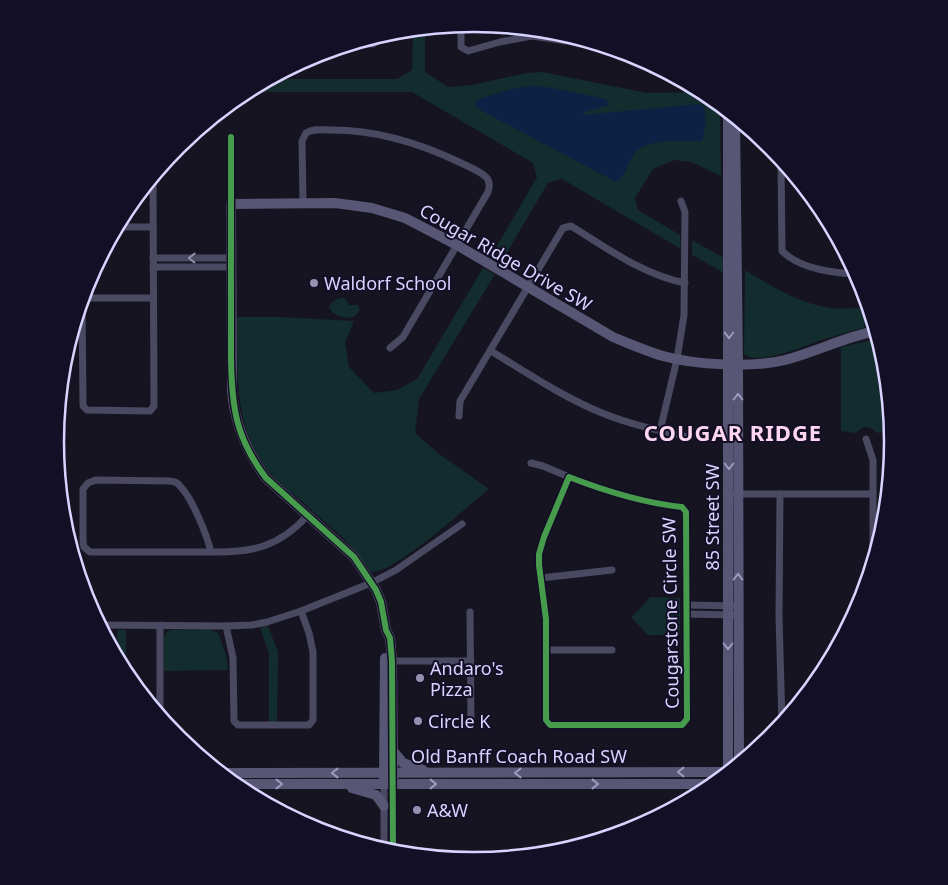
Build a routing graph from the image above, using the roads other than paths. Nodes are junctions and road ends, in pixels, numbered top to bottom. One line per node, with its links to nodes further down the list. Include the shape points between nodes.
1 (461, 32): 2 (street, via 461,47 468,52)
2 (523, 35)
3 (728, 121): 27 (street, 85 Street SW, one-way to 27)
4 (735, 126): 27 (street, 85 Street SW)
5 (231, 137): 10 (street)
6 (781, 171): 17 (street, via 782,251 806,265)
7 (153, 188): 12 (street)
8 (680, 201): 18 (street, via 685,212)
9 (303, 203): 10 (street, Cougar Ridge Drive SW); 13 (street, Cougar Ridge Drive SW, via 355,205 385,211); 13 (street, via 302,142 306,133 340,130 391,136 440,153 486,176 490,184 488,192)
10 (231, 204): 15 (street)
11 (125, 227): 12 (street)
12 (153, 227): 14 (street)
13 (457, 245): 19 (street, Cougar Ridge Drive SW); 24 (street, via 403,337)
14 (153, 258): 15 (street, one-way to 14); 16 (street)
15 (231, 263): 16 (street); 37 (street, via 232,388 239,429 266,478)
16 (154, 267): 21 (street)
17 (847, 273)
18 (685, 283): 19 (street, via 654,274 570,226 563,228); 26 (street)
19 (528, 287): 25 (street); 26 (street, Cougar Ridge Drive SW, via 614,337)
20 (91, 298): 21 (street)
21 (154, 298): 22 (street, via 154,406 150,411 87,410 83,406)
22 (82, 323)
23 (869, 333): 27 (street, Cougar Ridge Drive SW, via 783,361)
24 (390, 348)
25 (491, 351): 28 (street, via 460,401); 29 (street, via 584,405)
26 (677, 359): 27 (street, Cougar Ridge Drive SW); 29 (street)
27 (733, 365): 34 (street, 85 Street SW)
28 (459, 416)
29 (660, 431): 30 (street)
30 (684, 436)
31 (866, 439): 36 (street, via 873,460)
32 (530, 463): 33 (street)
33 (569, 477): 42 (street, Cougarstone Circle SW, via 541,546); 44 (street, Cougarstone Circle SW, via 617,494 682,507 686,512)
34 (733, 494): 35 (street); 46 (street, 85 Street SW)
35 (780, 494): 36 (street); 58 (street)
36 (872, 494): 39 (street)
37 (307, 516): 40 (street, via 288,534 267,545 245,552); 43 (street, via 354,557)
38 (462, 524): 43 (street, via 396,570)
39 (873, 537)
40 (211, 552): 40 (street, via 90,552 82,542 83,489 96,480 176,482 200,520)
41 (612, 570): 42 (street)
42 (541, 578): 52 (street, Cougarstone Circle SW)
43 (371, 583): 45 (street); 54 (street, via 381,602 390,638)
44 (686, 605): 46 (street, Cougarstone Circle SW); 48 (street, Cougarstone Circle SW)
45 (301, 610): 51 (street, via 267,622); 51 (street, via 313,652 313,720 309,725 238,725 234,721 233,658)
46 (733, 610): 48 (street, Cougarstone Circle SW); 60 (street, 85 Street SW); 64 (street, 85 Street SW, one-way to 64)
47 (470, 612): 55 (street)
48 (686, 614): 52 (street, Cougarstone Circle SW, via 687,720 682,725 550,725 546,720)
49 (107, 625): 50 (street)
50 (160, 625): 51 (street); 57 (street)
51 (226, 626)
52 (546, 650): 53 (street)
53 (612, 650)
54 (389, 661): 55 (street); 56 (street)
55 (471, 661): 59 (street)
56 (388, 703): 61 (street); 67 (street)
57 (160, 706)
58 (782, 713)
59 (471, 722)
60 (739, 748): 62 (street); 63 (street, 85 Street SW)
61 (393, 751): 67 (street); 68 (street, via 403,763)
62 (741, 753)
63 (739, 755)
64 (729, 764)
65 (718, 772): 68 (street, Old Banff Coach Road SW, one-way to 68)
66 (231, 773): 67 (street, Old Banff Coach Road SW, one-way to 66)
67 (389, 773): 68 (street, Old Banff Coach Road SW); 72 (street)
68 (433, 773)
69 (675, 783): 72 (street, Old Banff Coach Road SW, one-way to 69); 73 (street, Old Banff Coach Road SW); 74 (street)
70 (248, 784): 71 (street, Old Banff Coach Road SW, one-way to 71)
71 (334, 784): 72 (street, Old Banff Coach Road SW); 75 (street, via 373,794)
72 (389, 784): 75 (street); 77 (street)
73 (701, 784)
74 (695, 787)
75 (384, 806): 76 (street)
76 (384, 843)
77 (393, 844)

